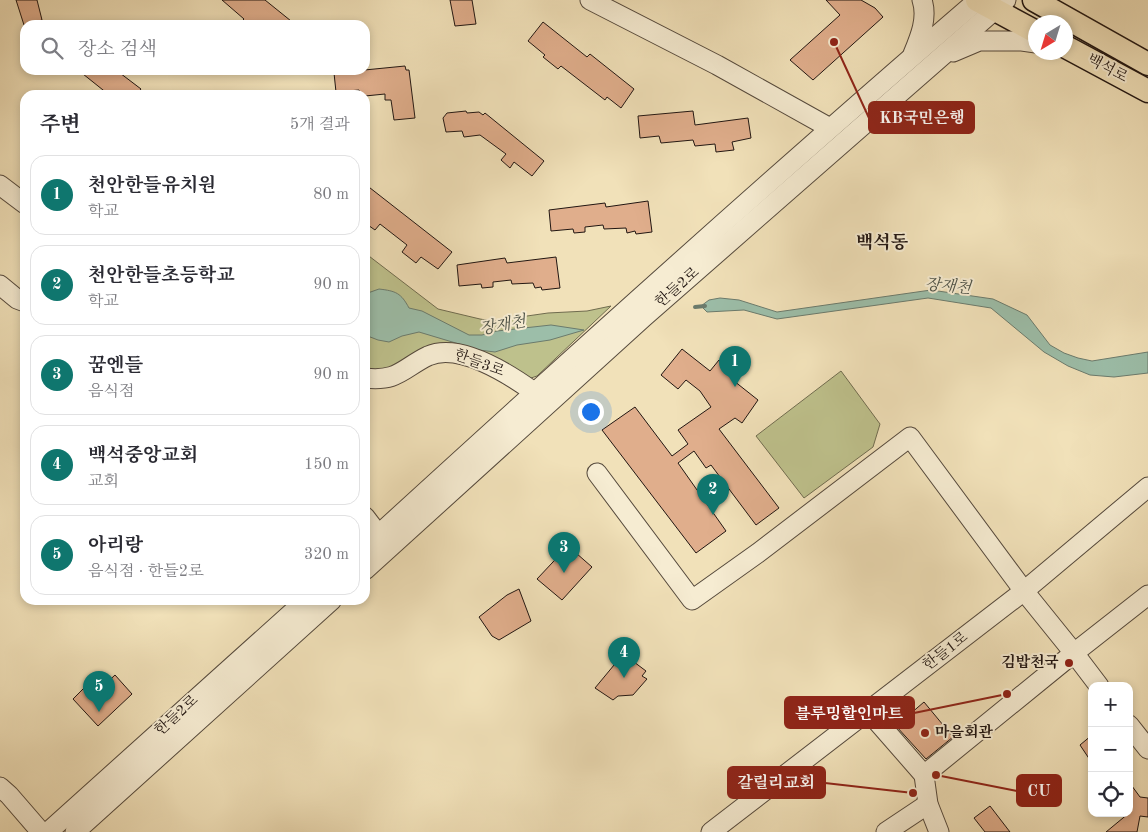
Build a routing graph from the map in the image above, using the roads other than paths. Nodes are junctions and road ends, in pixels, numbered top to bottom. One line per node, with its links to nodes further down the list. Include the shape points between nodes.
1 (590, 0): 12 (street)
2 (922, 0): 8 (street, via 925,9 922,31)
3 (1034, 0): 10 (main road, 백석로)
4 (986, 2): 5 (main road); 8 (street, 한들2로); 9 (street, 한들2로)
5 (1028, 27)
6 (1028, 42): 9 (street, via 979,41)
7 (1073, 52): 11 (main road, 백석로)
8 (911, 57): 12 (street, 한들2로)
9 (940, 57): 23 (street, 한들2로, via 644,317)
10 (1148, 64)
11 (1148, 91)
12 (830, 128): 18 (street, 한들2로)
13 (0, 185): 14 (street)
14 (20, 200)
15 (0, 285): 16 (street)
16 (20, 300)
17 (370, 379): 18 (street, 한들3로, via 395,376 428,356 452,353 488,364)
18 (534, 392): 22 (street, 한들2로)
19 (597, 473): 24 (street, via 692,600 910,437)
20 (1148, 488): 24 (street, 한들1로)
21 (1148, 499): 24 (street, 한들1로, via 1064,572)
22 (372, 540)
23 (370, 565)
24 (1027, 595): 28 (street); 30 (street, 한들1로)
25 (1148, 595): 28 (street)
26 (300, 605): 37 (street, 한들2로)
27 (326, 605): 38 (street, 한들2로)
28 (1074, 653): 29 (street); 33 (street)
29 (1096, 682)
30 (872, 716): 33 (street); 39 (street, 한들1로); 40 (street, 한들1로)
31 (1131, 727): 32 (street)
32 (1148, 749)
33 (924, 775): 35 (street)
34 (0, 788): 36 (street)
35 (928, 804): 41 (street); 42 (street)
36 (41, 832)
37 (48, 832)
38 (75, 832)
39 (711, 832)
40 (729, 832)
41 (886, 832)
42 (939, 832)

